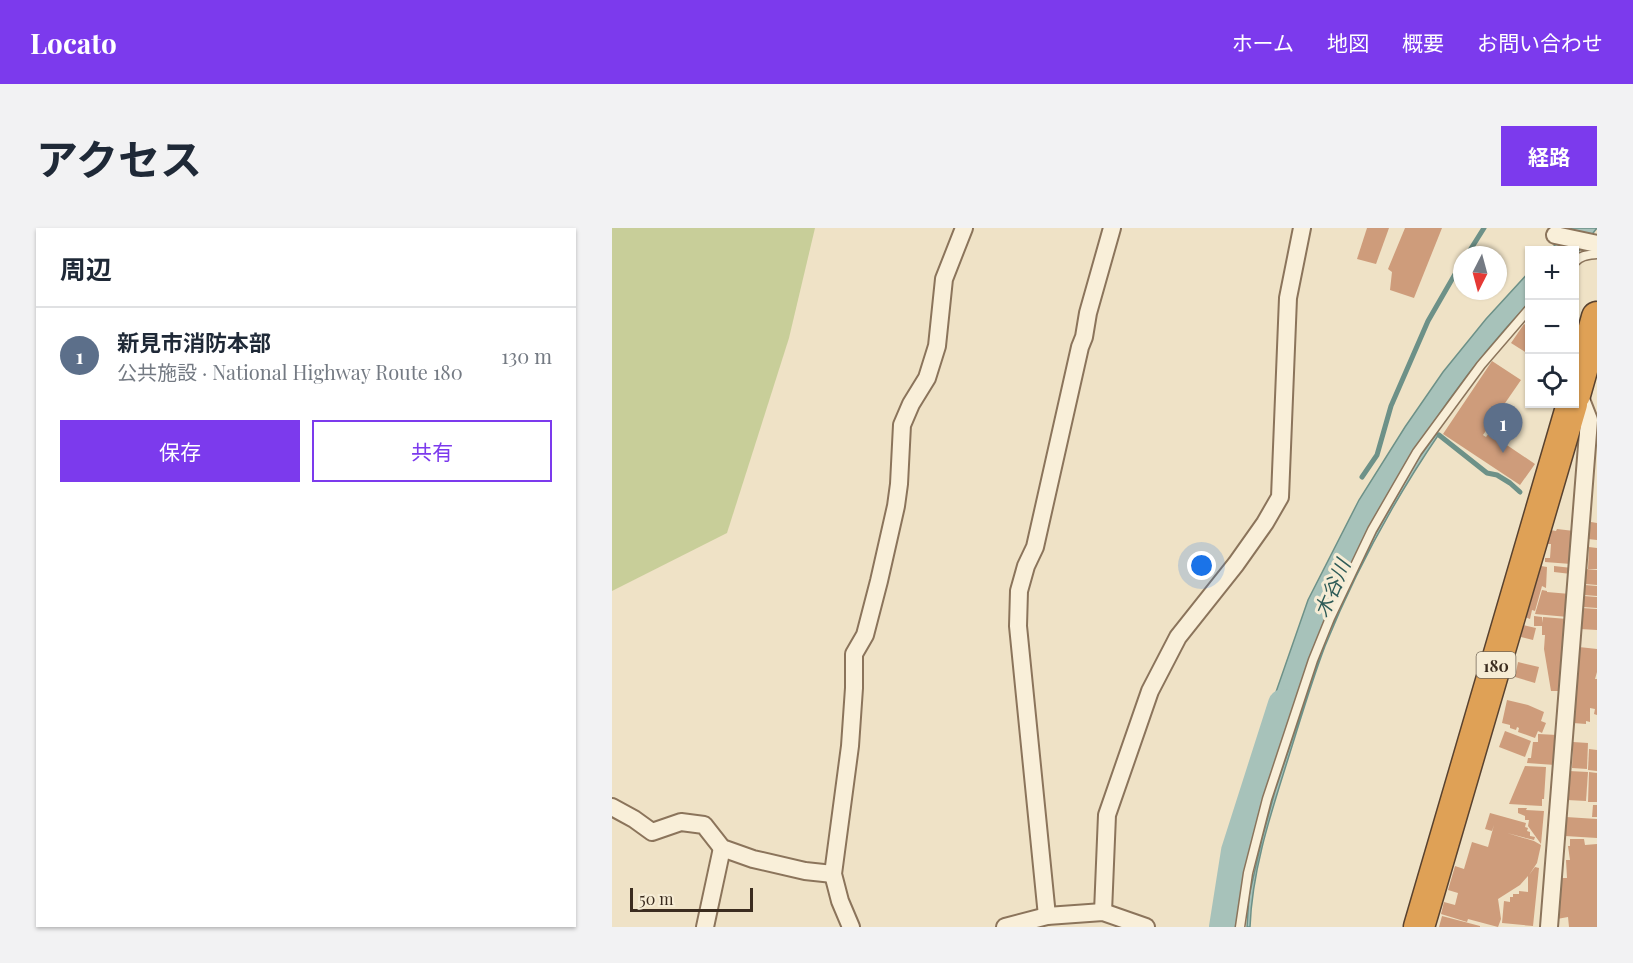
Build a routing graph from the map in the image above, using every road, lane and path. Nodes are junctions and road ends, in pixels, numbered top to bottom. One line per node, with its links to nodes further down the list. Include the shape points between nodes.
1 (964, 228): 13 (street, via 944,279 937,346 927,378 902,425 896,506 865,635 854,654 850,746)
2 (1112, 228): 15 (street, via 1088,313 1035,547 1018,591 1018,626)
3 (1302, 228): 14 (street, via 1288,298 1280,496 1236,564 1178,637 1150,691 1107,816)
4 (1555, 235): 5 (street)
5 (1590, 242)
6 (1597, 254): 7 (lane)
7 (1579, 258)
8 (1525, 314): 20 (lane, via 1481,365 1417,452 1349,576 1312,660 1278,763 1248,873)
9 (1597, 317): 10 (highway, 180)
10 (1582, 405): 21 (highway, 180); 22 (street)
11 (612, 807): 12 (street, via 652,832 681,822 704,825)
12 (722, 848): 13 (street, via 753,860); 16 (street)
13 (833, 874): 17 (street)
14 (1103, 912): 15 (street); 19 (street)
15 (1047, 916): 18 (street)
16 (705, 927)
17 (851, 927)
18 (1005, 927)
19 (1146, 927)
20 (1240, 927)
21 (1419, 927)
22 (1549, 927)

